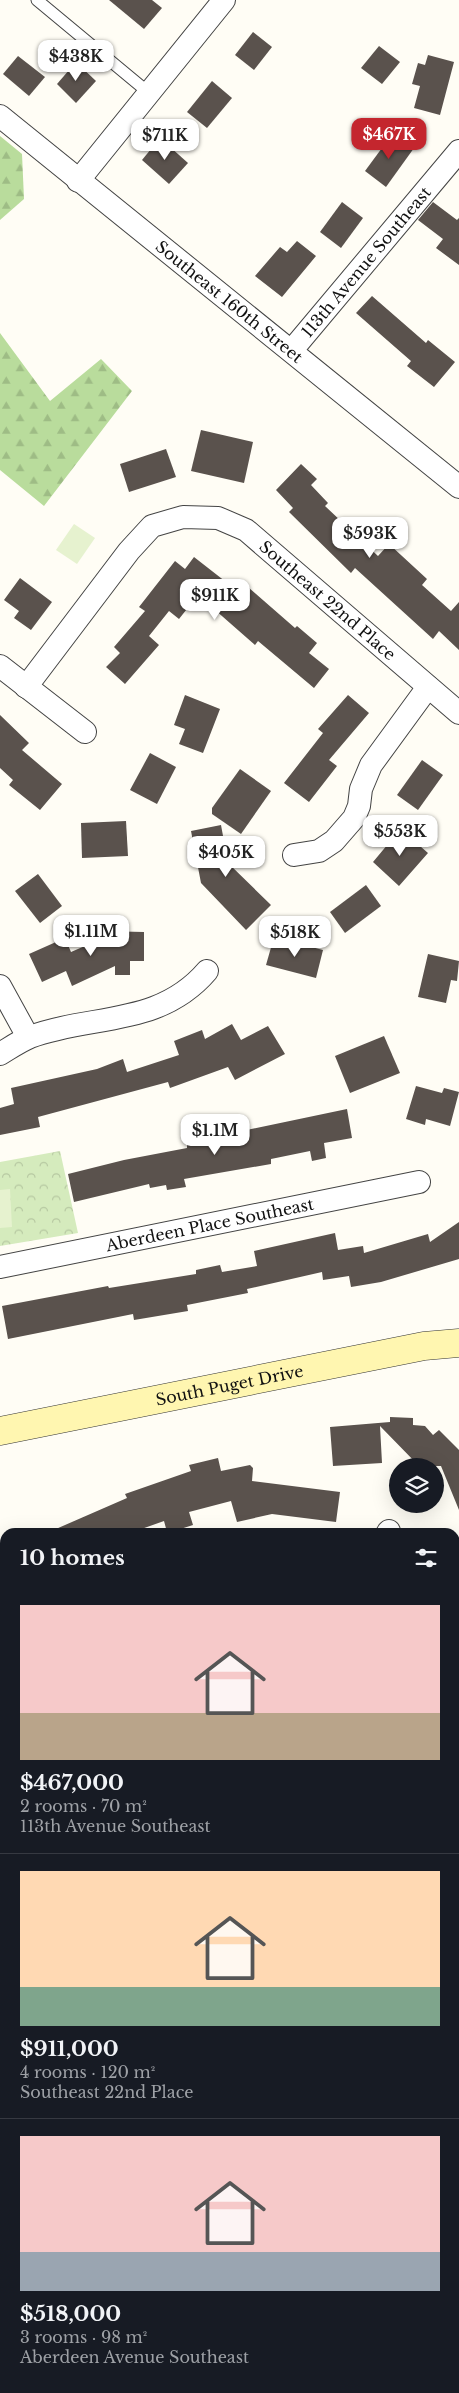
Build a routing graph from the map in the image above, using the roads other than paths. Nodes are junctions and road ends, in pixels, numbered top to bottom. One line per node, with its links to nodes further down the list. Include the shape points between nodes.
1 (37, 0): 3 (lane)
2 (224, 0): 3 (street)
3 (149, 93): 6 (street)
4 (0, 116): 6 (street, Southeast 160th Street)
5 (459, 151): 7 (street, 113th Avenue Southeast)
6 (78, 181): 7 (street, Southeast 160th Street)
7 (292, 350): 8 (street, Southeast 160th Street)
8 (459, 487)
9 (0, 666): 10 (street)
10 (26, 687): 11 (street, Southeast 22nd Place, via 152,526 184,517 218,518 246,530); 13 (street)
11 (428, 687): 12 (street, Southeast 22nd Place); 14 (street, via 371,765 354,818 334,841 319,851)
12 (459, 713)
13 (85, 732)
14 (294, 855)
15 (207, 971): 17 (street, via 184,994 151,1010)
16 (0, 986): 17 (street)
17 (28, 1037): 18 (street)
18 (0, 1054)
19 (419, 1182): 20 (street, Aberdeen Place Southeast)
20 (0, 1267)
21 (459, 1343): 22 (street, South Puget Drive, via 424,1346)
22 (0, 1432)

